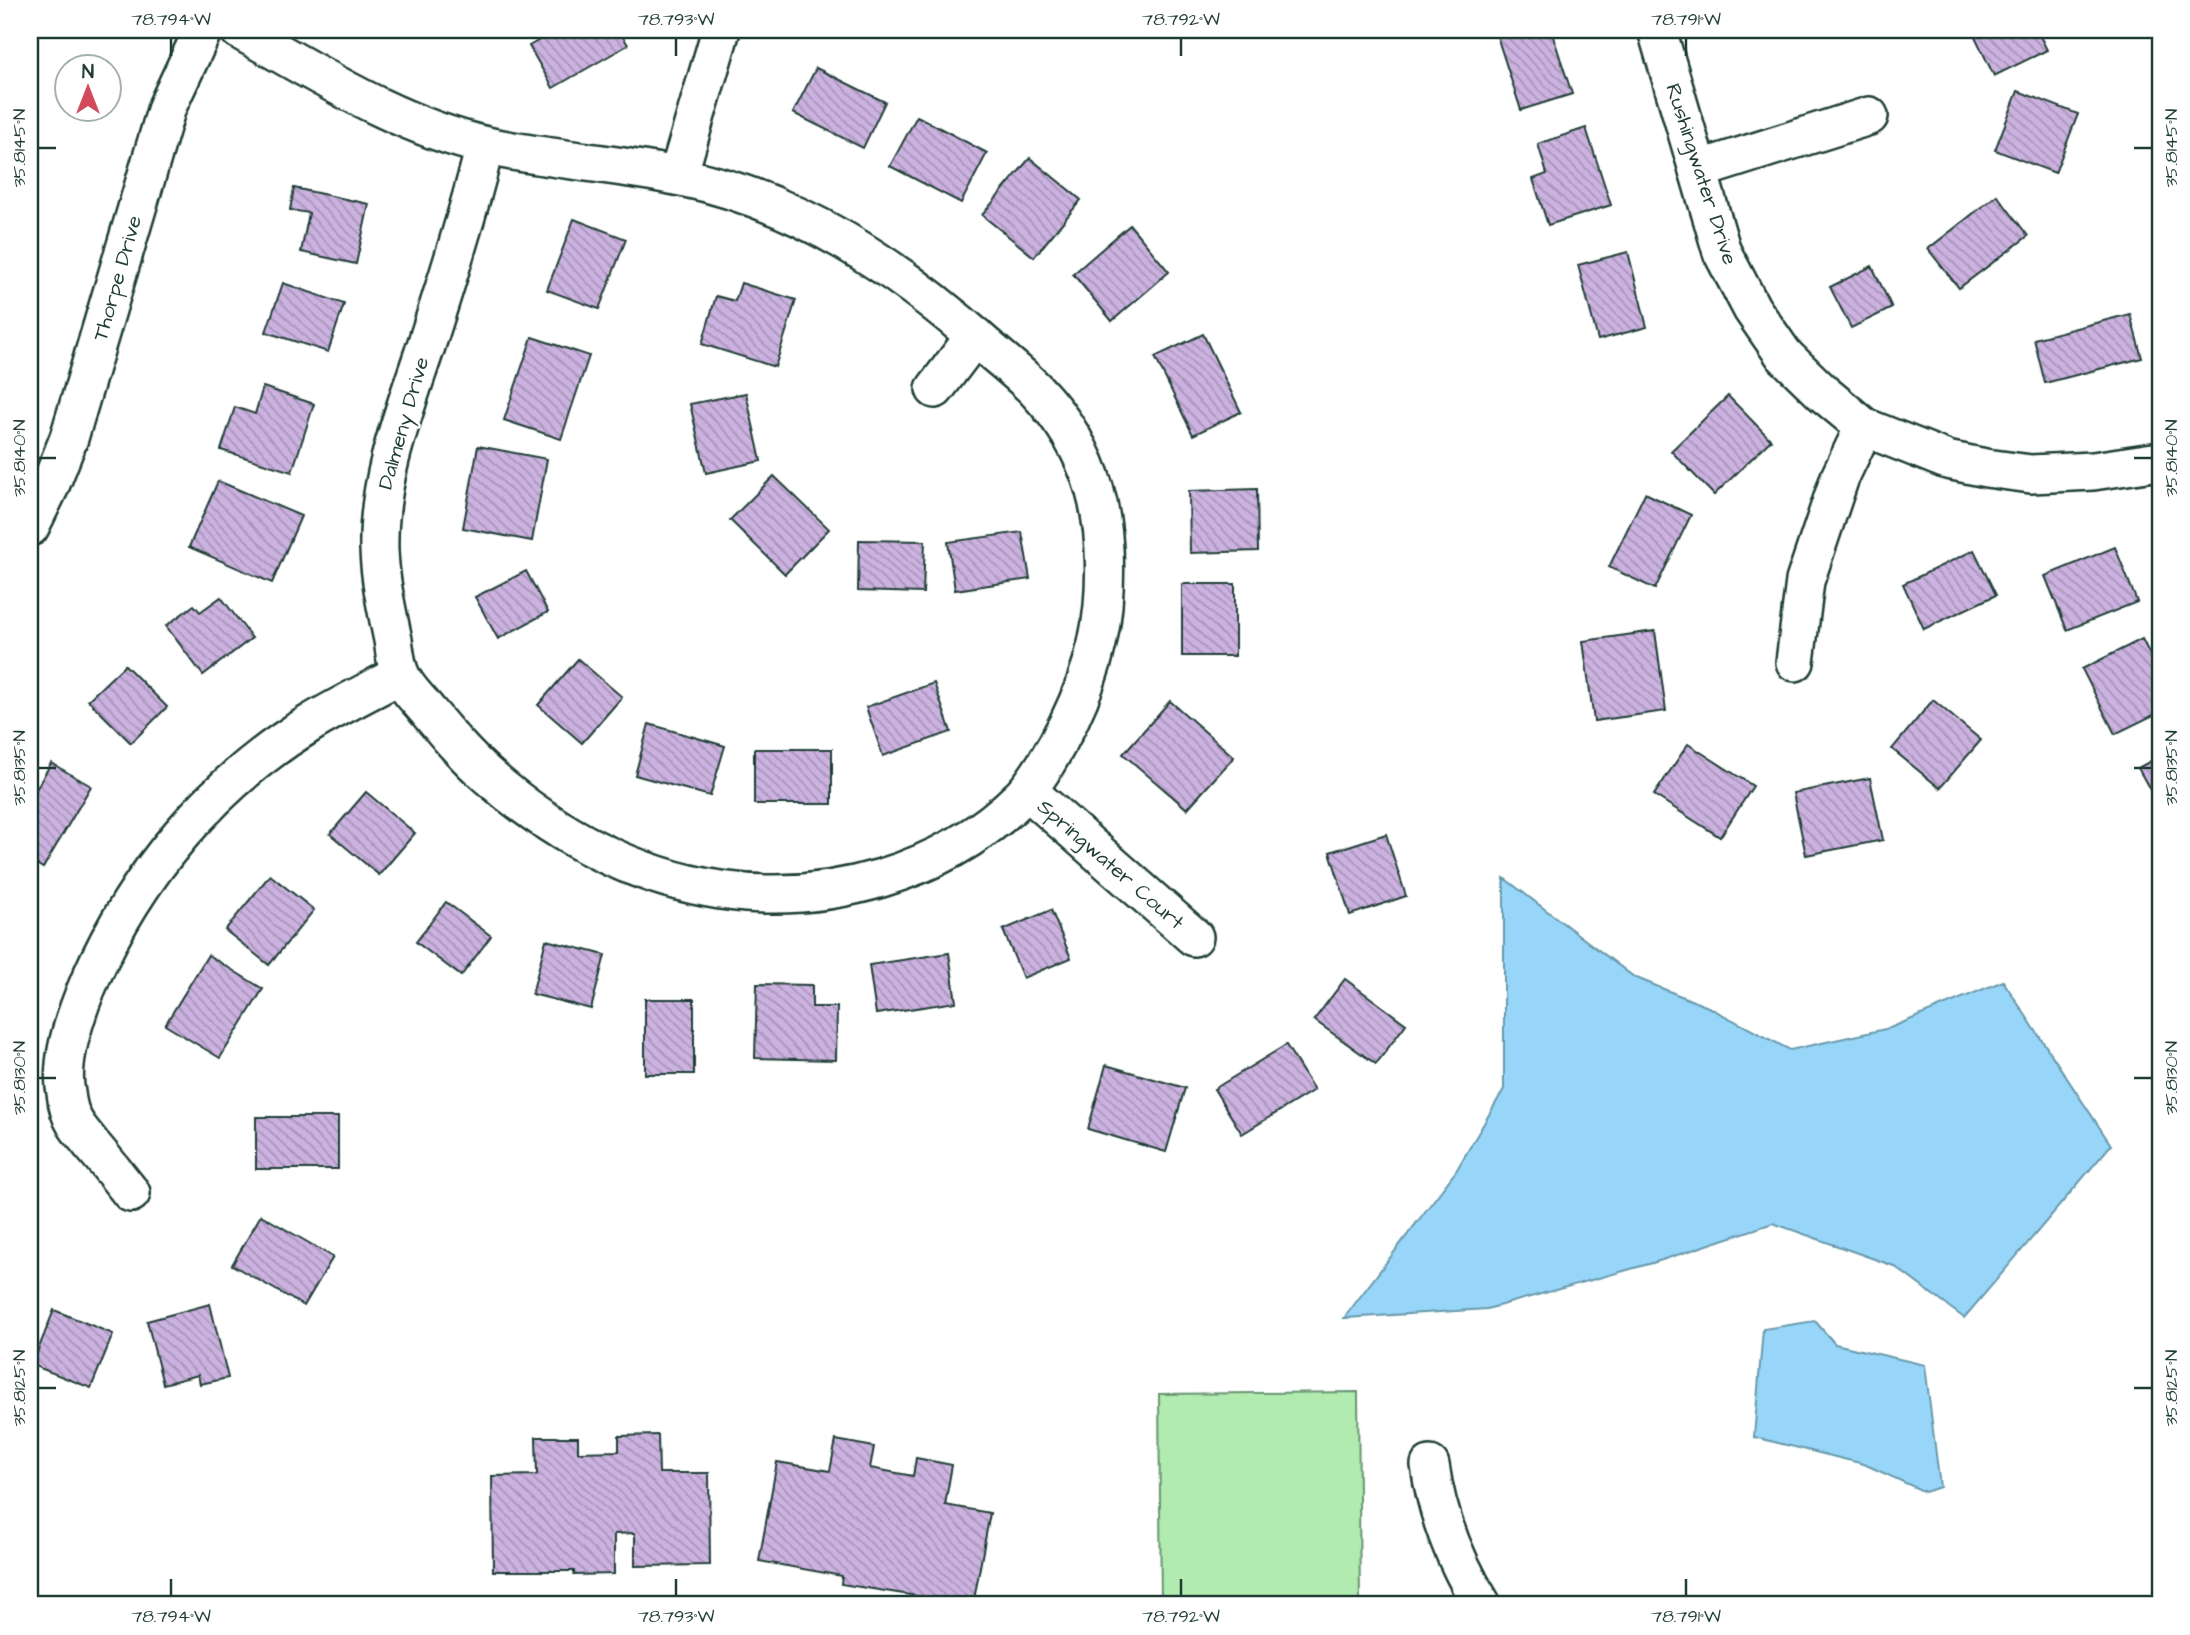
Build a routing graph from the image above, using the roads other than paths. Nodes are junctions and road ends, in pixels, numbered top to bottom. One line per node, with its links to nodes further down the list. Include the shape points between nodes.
1 (203, 30): 13 (street, Thorpe Drive, via 167,107 69,439)
2 (239, 30): 6 (street, Dalmeny Drive, via 375,107)
3 (721, 30): 8 (street)
4 (1657, 30): 7 (street, Rushingwater Drive)
5 (1869, 116): 7 (street)
6 (485, 146): 8 (street, Dalmeny Drive); 15 (street, Dalmeny Drive, via 465,226 394,442 382,497 379,551)
7 (1698, 170): 11 (street, Rushingwater Drive, via 1722,252 1752,309 1784,355)
8 (678, 176): 9 (street, Dalmeny Drive, via 758,199 829,231 879,260)
9 (975, 336): 10 (street); 16 (street, Dalmeny Drive, via 1035,389 1067,428 1099,499 1104,536 1102,616 1095,656 1072,716)
10 (935, 390)
11 (1864, 427): 12 (street, Rushingwater Drive, via 1947,460 2031,474); 14 (street, via 1840,477 1805,581)
12 (2160, 461)
13 (30, 527)
14 (1795, 662)
15 (399, 676): 16 (street, Dalmeny Drive, via 461,753 520,804 569,837 616,860 719,889 801,893 897,873 949,850 990,824); 18 (street, via 311,723 228,786 154,866 102,953 80,1002 67,1047 65,1090 75,1123)
16 (1028, 791): 17 (street, Springwater Court)
17 (1194, 937)
18 (131, 1193)
19 (1430, 1465): 20 (street, via 1446,1535)
20 (1482, 1605)

